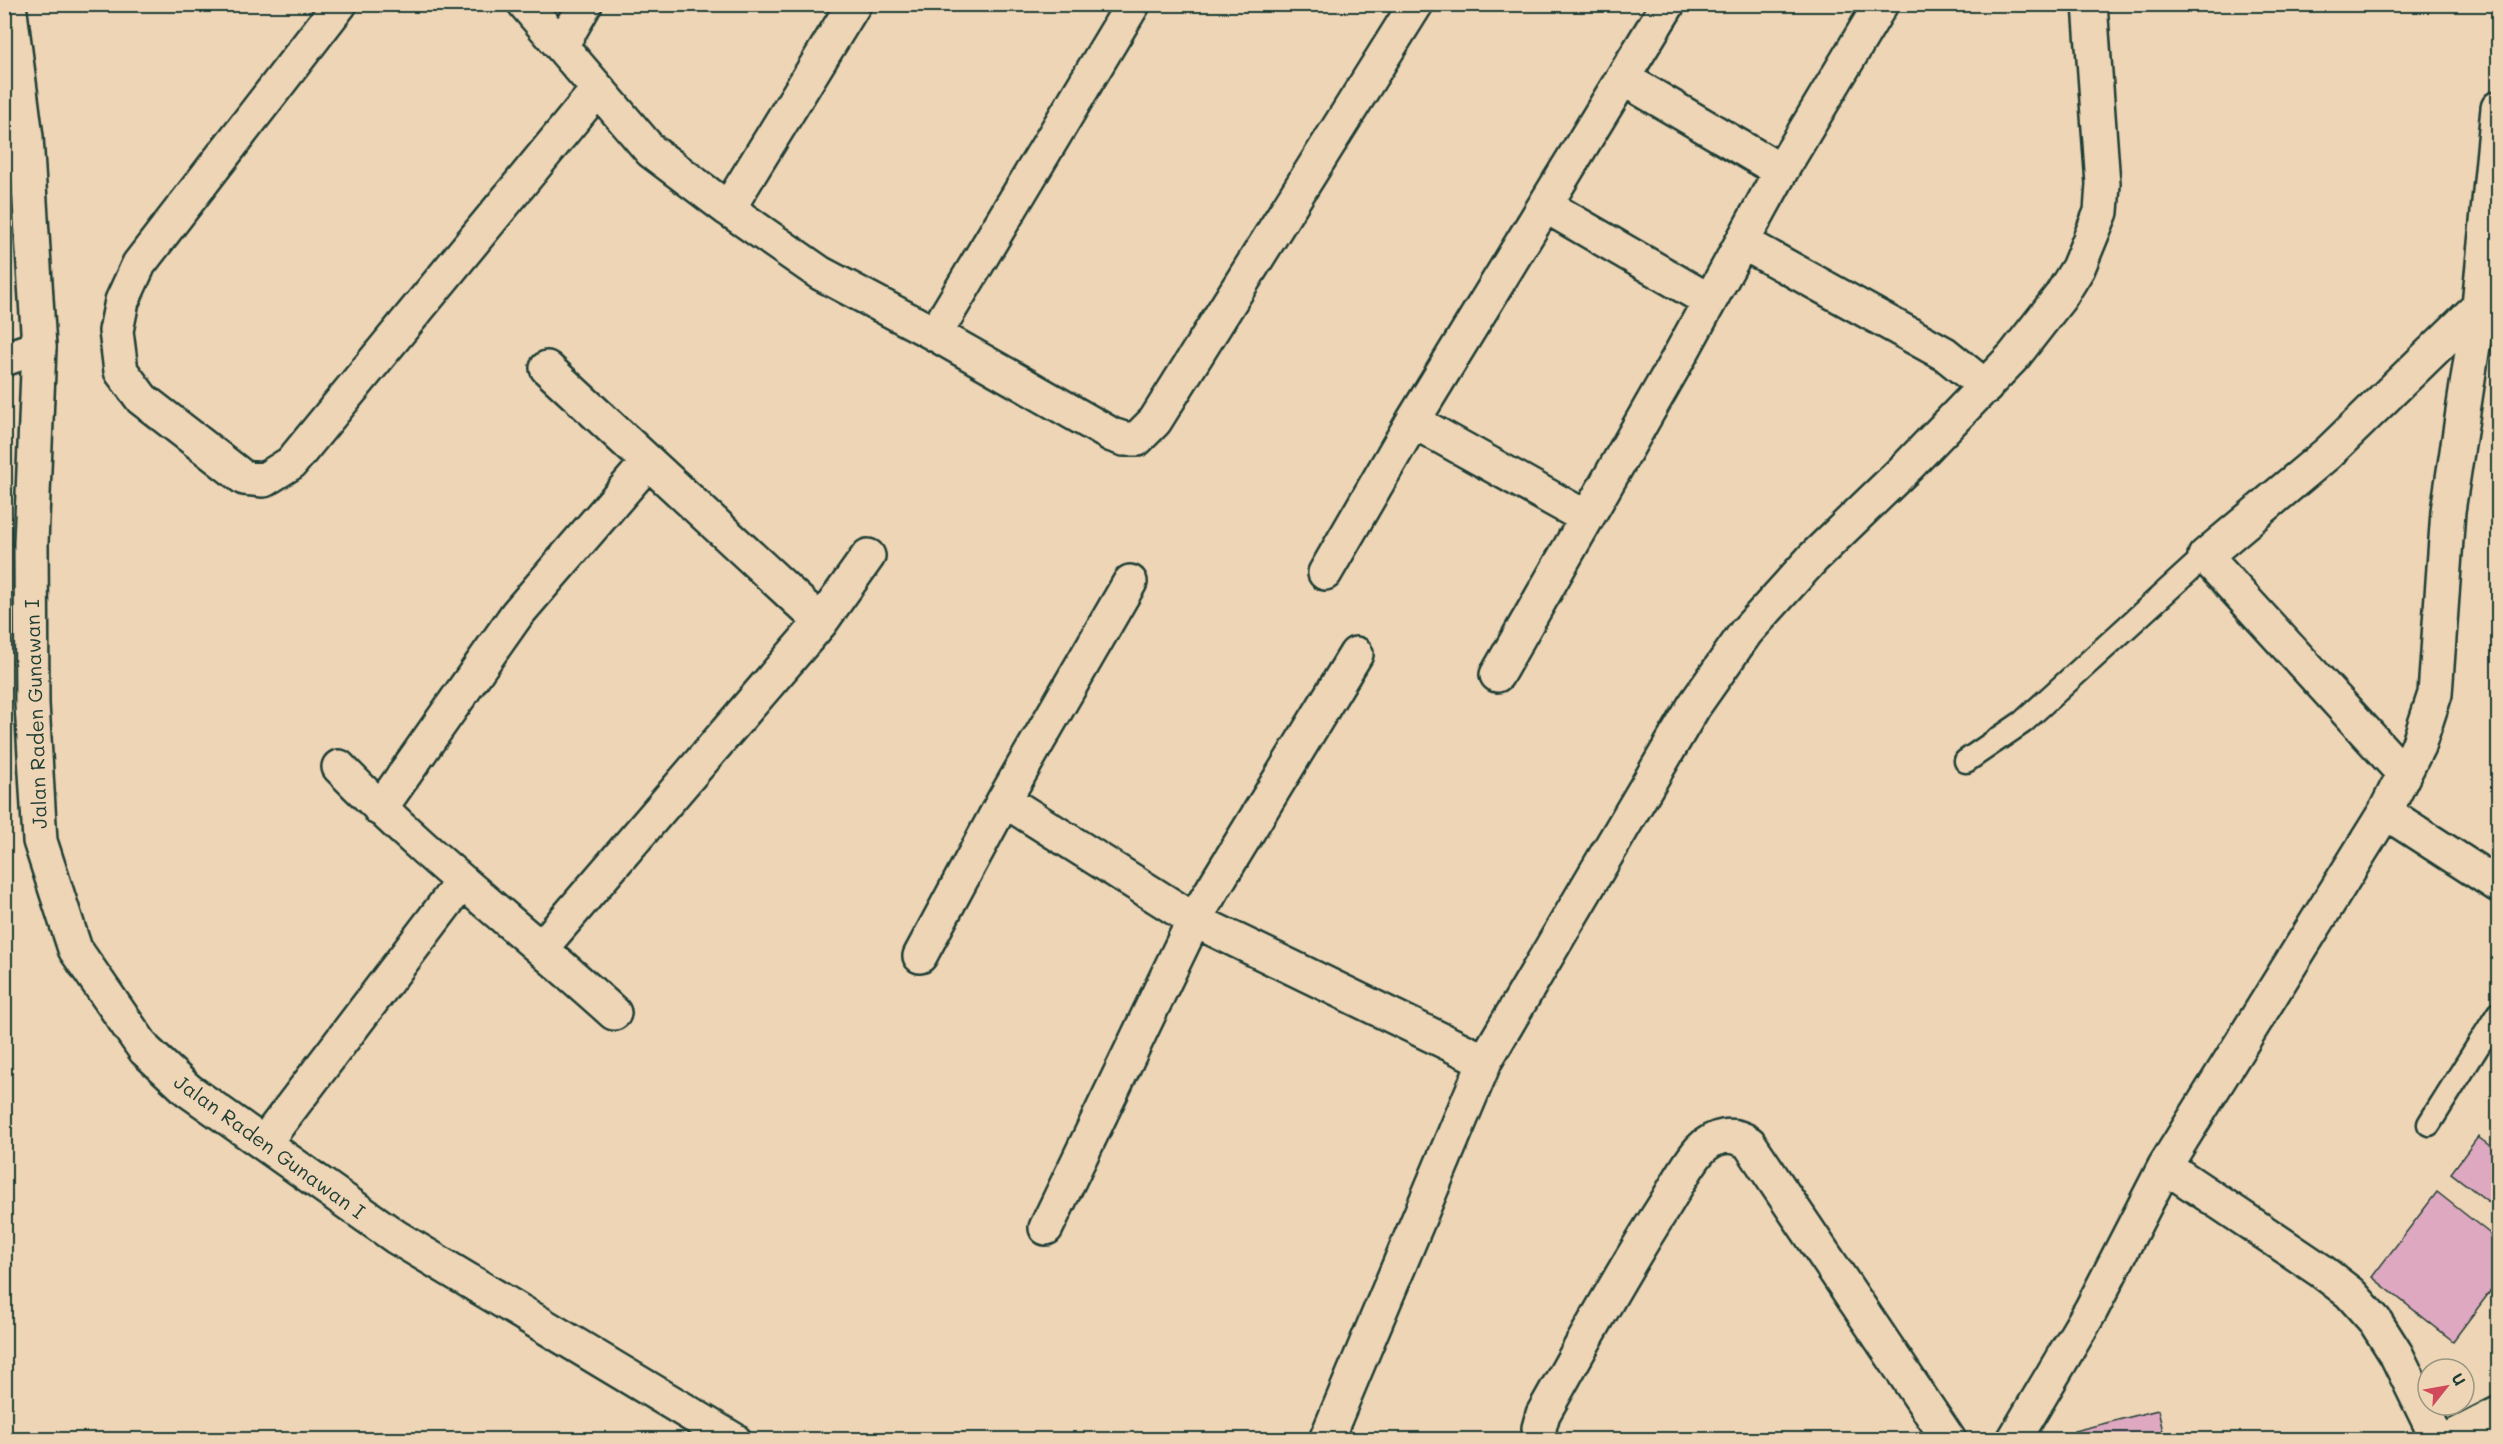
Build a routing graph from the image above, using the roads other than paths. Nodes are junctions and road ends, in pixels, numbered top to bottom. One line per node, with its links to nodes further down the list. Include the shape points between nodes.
1 (9, 4): 22 (main road, Jalan Raden Gunawan I, via 26,137)
2 (340, 4): 13 (main road, via 139,264 122,301 116,332 121,371 142,399 244,478 264,480 291,464)
3 (525, 4): 11 (main road)
4 (585, 4): 11 (main road)
5 (854, 4): 17 (main road)
6 (1133, 4): 21 (main road)
7 (1416, 4): 21 (main road, via 1155,421 1137,439 1112,435)
8 (1668, 4): 12 (main road)
9 (1881, 4): 15 (main road)
10 (2090, 4): 25 (main road, via 2103,184 2101,212 2078,268 2060,297)
11 (561, 46): 13 (main road)
12 (1624, 79): 15 (main road); 16 (main road)
13 (598, 89): 17 (main road, via 651,151)
14 (2499, 108): 20 (main road)
15 (1781, 171): 18 (main road)
16 (1546, 206): 19 (main road); 26 (main road)
17 (728, 209): 21 (main road, via 820,273)
18 (1742, 242): 19 (main road); 25 (main road, via 1945,354)
19 (1708, 300): 28 (main road)
20 (2479, 306): 30 (main road, via 2328,453); 38 (main road, via 2448,511 2435,694)
21 (935, 334)
22 (39, 347): 23 (main road); 51 (main road, Jalan Raden Gunawan I, via 31,566 32,704 40,841 75,949 117,1013 145,1050 188,1090)
23 (4, 359)
24 (548, 368): 27 (main road)
25 (1986, 387): 49 (main road, via 1814,558 1746,632 1694,706)
26 (1413, 421): 28 (main road); 31 (main road)
27 (648, 462): 33 (main road); 40 (main road, via 517,614)
28 (1587, 518): 35 (main road)
29 (868, 556): 33 (main road)
30 (2205, 556): 36 (lane, via 2023,722); 38 (main road)
31 (1325, 573)
32 (1130, 582): 39 (main road)
33 (821, 622): 45 (main road)
34 (1356, 654): 44 (main road)
35 (1497, 675)
36 (1966, 761)
37 (339, 767): 40 (main road)
38 (2404, 774): 41 (main road)
39 (1004, 800): 44 (main road); 46 (main road)
40 (380, 809): 42 (main road)
41 (2385, 812): 43 (main road); 52 (main road)
42 (462, 882): 45 (main road); 51 (main road)
43 (2499, 885)
44 (1194, 920): 49 (main road); 53 (main road)
45 (542, 947): 47 (main road)
46 (920, 956)
47 (614, 1013)
48 (2499, 1014): 50 (lane)
49 (1485, 1061): 56 (main road)
50 (2429, 1124)
51 (264, 1143): 55 (main road, Jalan Raden Gunawan I, via 396,1237)
52 (2165, 1166): 59 (main road, via 2091,1310); 60 (main road, via 2350,1293 2375,1321 2396,1354)
53 (1046, 1227)
54 (2499, 1414): 61 (main road)
55 (718, 1435)
56 (1326, 1440)
57 (1540, 1440): 58 (main road, via 1543,1414 1641,1242 1701,1149 1717,1138 1739,1136 1749,1143)
58 (1949, 1440)
59 (2014, 1440)
60 (2438, 1440)
61 (2447, 1440)

